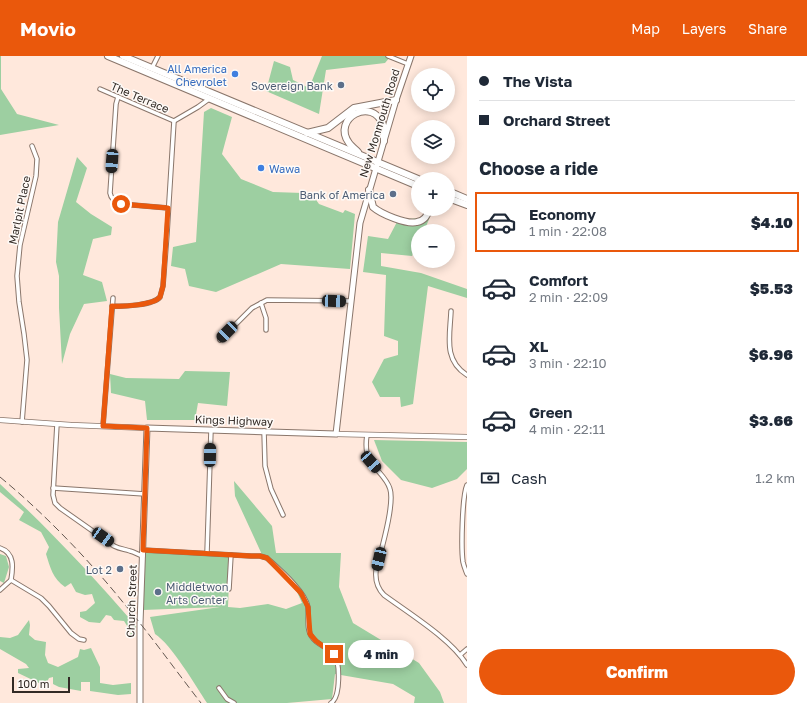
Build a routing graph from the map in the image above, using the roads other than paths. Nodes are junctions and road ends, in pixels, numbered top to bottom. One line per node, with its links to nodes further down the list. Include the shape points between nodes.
1 (108, 56): 10 (highway)
2 (123, 56): 7 (highway)
3 (158, 56): 7 (street)
4 (388, 56): 6 (street)
5 (411, 56): 6 (main road, New Monmouth Road)
6 (408, 64): 11 (main road, New Monmouth Road)
7 (152, 68): 13 (highway)
8 (100, 89): 9 (street, The Terrace)
9 (118, 97): 12 (street, The Terrace); 26 (street, via 110,193 112,198 121,204)
10 (209, 99): 12 (street); 18 (highway)
11 (396, 100): 13 (highway, via 354,108 328,128); 14 (main road, New Monmouth Road)
12 (174, 121): 26 (street)
13 (307, 133): 16 (highway)
14 (384, 141): 16 (highway, via 383,126 376,114 364,111 353,114 345,124 344,133); 17 (main road, New Monmouth Road)
15 (32, 146): 37 (street, Marlpit Place, via 37,159 36,176 20,245 17,276 27,360)
16 (360, 155): 17 (highway)
17 (378, 162): 18 (main road, New Monmouth Road); 19 (highway)
18 (376, 169): 20 (highway); 21 (main road, New Monmouth Road)
19 (411, 181)
20 (411, 182)
21 (369, 190): 27 (highway, via 373,207 380,212 406,221 418,222); 29 (main road, New Monmouth Road, via 360,223)
22 (455, 194): 23 (highway)
23 (467, 199)
24 (455, 201): 25 (highway)
25 (467, 205)
26 (168, 208): 31 (street, via 163,286 160,297 156,301 121,307)
27 (426, 216)
28 (113, 298): 31 (street)
29 (350, 301): 30 (street, via 271,299); 43 (main road, New Monmouth Road)
30 (261, 303): 33 (street, via 266,318); 34 (street, via 252,308)
31 (112, 306): 39 (street)
32 (451, 311): 35 (street, via 451,355 457,367)
33 (266, 330)
34 (220, 340)
35 (467, 375)
36 (0, 420): 37 (street, Kings Highway)
37 (22, 422): 38 (street, Kings Highway)
38 (58, 424): 39 (street, Kings Highway); 47 (street)
39 (103, 426): 40 (street, Kings Highway)
40 (147, 428): 41 (main road, Kings Highway); 48 (main road, Church Street)
41 (211, 430): 42 (main road, Kings Highway); 52 (street)
42 (264, 431): 43 (main road, Kings Highway); 49 (street, via 265,466)
43 (336, 434): 44 (street, Kings Highway)
44 (367, 435): 45 (street, Kings Highway); 61 (street, via 367,455 387,481 392,497 376,571 378,587 384,595 441,637)
45 (467, 437)
46 (467, 485): 55 (street, via 464,494 462,547)
47 (53, 488): 48 (street); 54 (street, via 52,495 60,508 114,546)
48 (145, 494): 51 (main road, Church Street)
49 (283, 515)
50 (0, 548): 56 (street, via 11,556)
51 (143, 550): 52 (street); 54 (main road, Church Street)
52 (207, 553): 53 (street)
53 (231, 555): 57 (street); 66 (street, via 263,556 301,593 308,607 310,634 331,652 337,661 338,690)
54 (143, 556): 64 (main road, Church Street)
55 (467, 574)
56 (11, 580): 58 (street); 59 (street, via 41,598 73,634)
57 (229, 589)
58 (0, 590)
59 (84, 640)
60 (467, 648): 61 (street)
61 (460, 655): 62 (street)
62 (467, 665)
63 (219, 688): 65 (street, via 227,699)
64 (140, 703)
65 (234, 703)
66 (332, 703)

